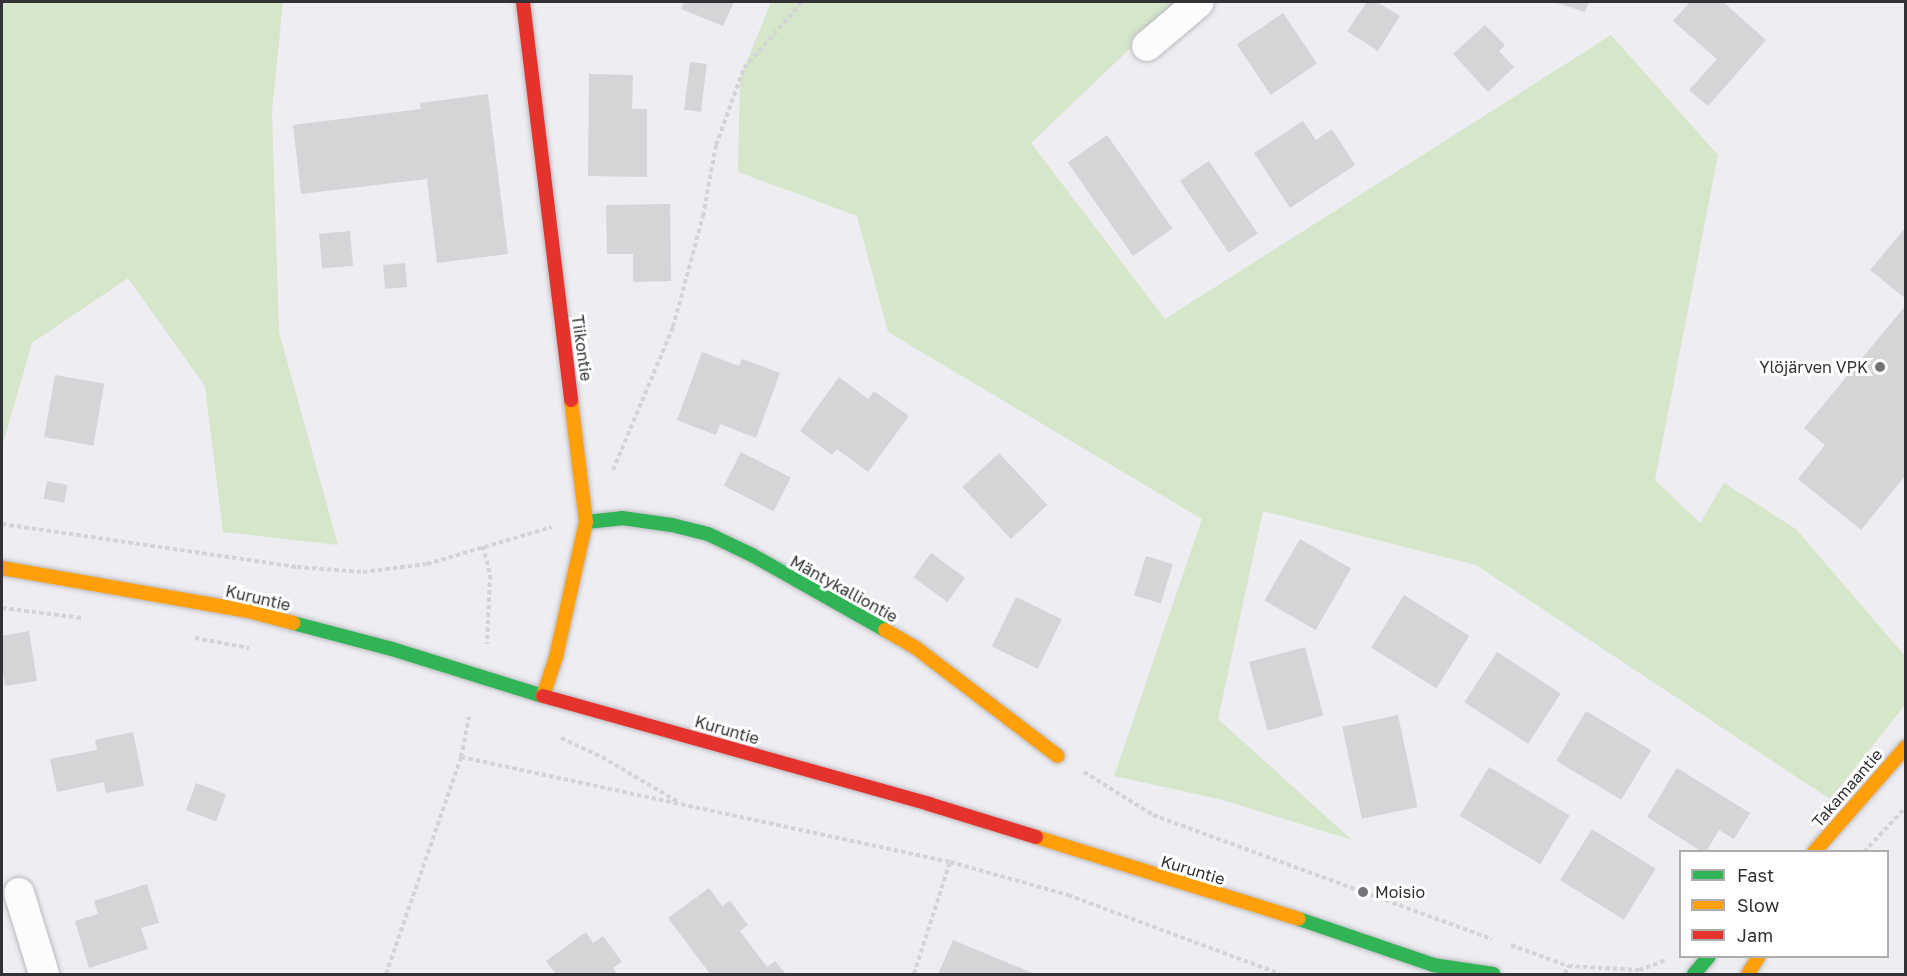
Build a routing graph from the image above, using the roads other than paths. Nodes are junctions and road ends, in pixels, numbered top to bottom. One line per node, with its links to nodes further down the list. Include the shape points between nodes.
1 (523, 2): 4 (main road, Tiikontie)
2 (1199, 2): 3 (street)
3 (1147, 46)
4 (592, 522): 6 (main road, Tiikontie); 8 (main road, Mäntykalliontie, via 622,519 672,525 708,534 752,555 916,648)
5 (2, 568): 6 (main road, Kuruntie, via 248,610)
6 (543, 696): 13 (main road, Kuruntie, via 929,804 1353,936)
7 (1905, 747): 9 (main road, Takamaantie)
8 (1058, 756)
9 (1816, 850)
10 (19, 893): 14 (street)
11 (1708, 958): 17 (main road)
12 (1758, 958): 18 (main road)
13 (1433, 965): 15 (main road, Kuruntie); 16 (main road, Kuruntie)
14 (44, 975)
15 (1447, 975)
16 (1492, 975)
17 (1694, 975)
18 (1748, 975)

